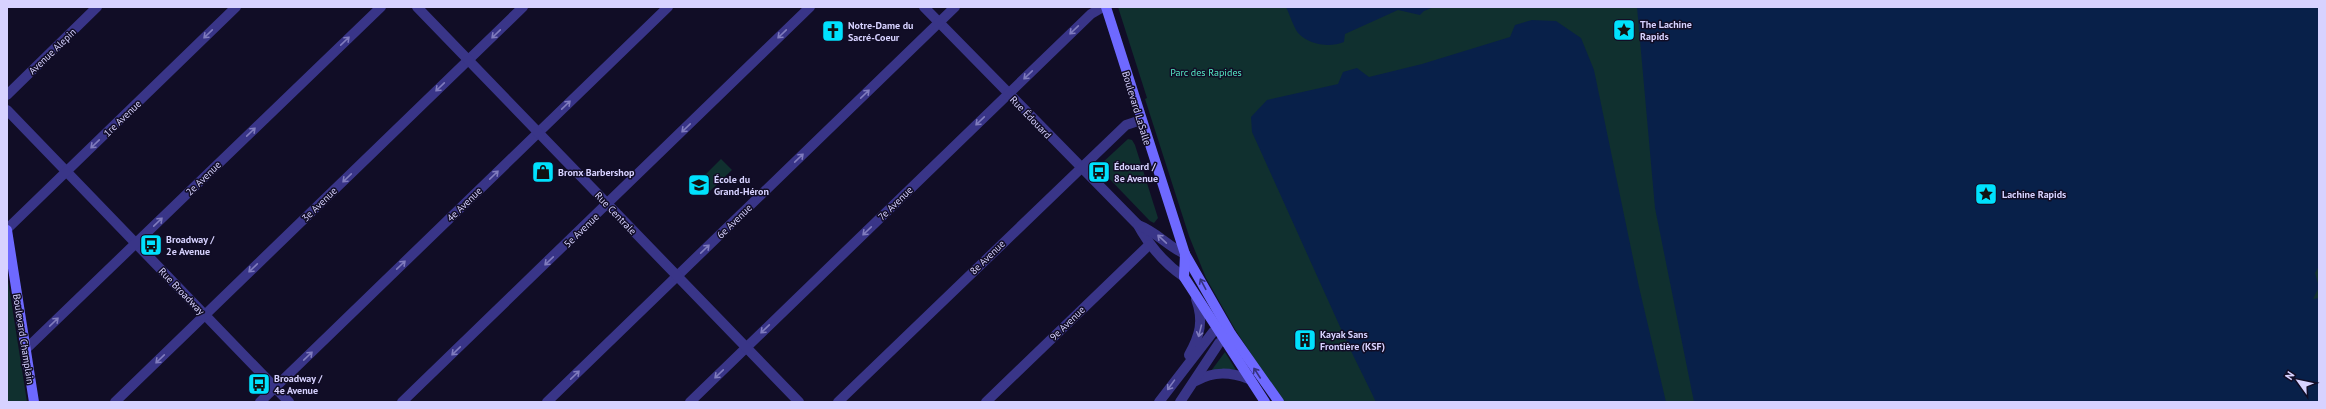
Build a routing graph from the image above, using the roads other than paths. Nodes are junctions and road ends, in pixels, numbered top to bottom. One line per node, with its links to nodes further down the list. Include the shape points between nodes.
1 (98, 7): 14 (street, Avenue Alepin)
2 (236, 7): 19 (street, 1re Avenue, one-way to 19)
3 (380, 7): 23 (street, 2e Avenue, one-way to 3)
4 (417, 7): 12 (street, Rue Centrale)
5 (523, 7): 12 (street, 3e Avenue, one-way to 12)
6 (668, 7): 17 (street, 4e Avenue, one-way to 6)
7 (810, 7): 20 (street, 5e Avenue, one-way to 20)
8 (924, 7): 11 (street, Rue Édouard)
9 (955, 7): 11 (street, 6e Avenue)
10 (1104, 7): 13 (street, 7e Avenue, one-way to 13, via 1091,14); 16 (main road, Boulevard LaSalle)
11 (939, 22): 13 (street, Rue Édouard); 26 (street, 6e Avenue, one-way to 11)
12 (468, 60): 17 (street, Rue Centrale); 29 (street, 3e Avenue, one-way to 29)
13 (1008, 94): 18 (street, Rue Édouard); 32 (street, 7e Avenue, one-way to 32)
14 (7, 95)
15 (7, 110): 19 (street, Rue Broadway)
16 (1141, 120): 18 (street, 8e Avenue, via 1126,124); 25 (main road, Boulevard LaSalle)
17 (538, 132): 20 (street, Rue Centrale); 37 (street, 4e Avenue, one-way to 17)
18 (1080, 167): 21 (street, Rue Édouard); 46 (street, 8e Avenue)
19 (67, 171): 22 (street, 1re Avenue); 23 (street, Rue Broadway)
20 (607, 204): 26 (street, Rue Centrale); 42 (street, 5e Avenue, one-way to 42)
21 (1138, 225): 24 (street, Rue Édouard); 25 (street, Rue Édouard, one-way to 21, via 1170,247 1151,230)
22 (7, 229): 33 (main road, Boulevard Champlain)
23 (135, 243): 29 (street, Rue Broadway); 33 (street, 2e Avenue, one-way to 23)
24 (1149, 244): 27 (street, Rue Édouard); 47 (street, 9e Avenue)
25 (1185, 254): 27 (main road, Boulevard LaSalle); 30 (main road, Boulevard LaSalle, one-way to 25)
26 (678, 276): 32 (street, Rue Centrale); 43 (street, 6e Avenue, one-way to 26)
27 (1184, 278): 28 (main road, Boulevard LaSalle)
28 (1194, 293): 30 (main road, Boulevard LaSalle); 34 (street, one-way to 34, via 1201,312 1201,329)
29 (205, 315): 37 (street, Rue Broadway); 39 (street, 3e Avenue, one-way to 39)
30 (1221, 323): 31 (main road, Boulevard LaSalle); 34 (street)
31 (1227, 336): 35 (main road, Boulevard LaSalle); 36 (street, via 1197,375); 51 (main road, one-way to 31, via 1237,343)
32 (747, 347): 44 (street, 7e Avenue, one-way to 44); 45 (street, Rue Centrale)
33 (26, 348): 38 (main road, Boulevard Champlain)
34 (1183, 368): 48 (street, one-way to 48)
35 (1249, 379): 36 (street, via 1237,374 1218,373); 50 (main road, Boulevard LaSalle)
36 (1196, 380): 49 (street)
37 (275, 387): 40 (street, 4e Avenue); 41 (street, Rue Broadway)
38 (34, 402)
39 (115, 402)
40 (260, 402)
41 (290, 402)
42 (402, 402)
43 (547, 402)
44 (690, 402)
45 (799, 402)
46 (838, 402)
47 (986, 402)
48 (1159, 402)
49 (1180, 402)
50 (1265, 402)
51 (1279, 402)

